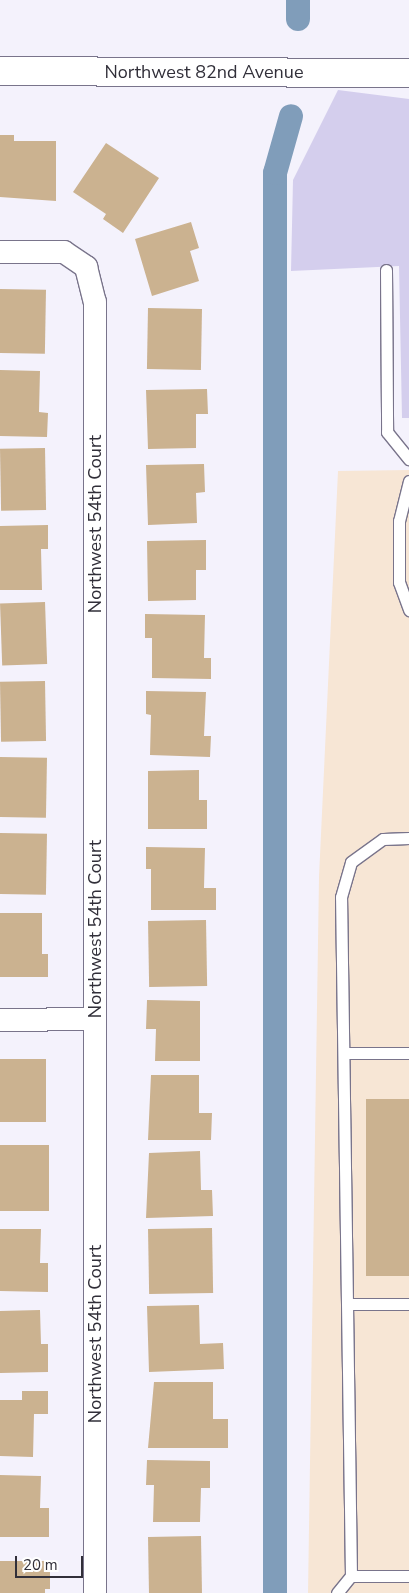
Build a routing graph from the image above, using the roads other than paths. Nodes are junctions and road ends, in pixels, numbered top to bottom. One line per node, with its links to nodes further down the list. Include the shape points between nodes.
1 (0, 71): 2 (street, Northwest 82nd Avenue)
2 (409, 73)
3 (0, 252): 10 (street, Northwest 54th Court, via 64,252 86,267 95,302)
4 (386, 270): 5 (lane, via 387,432)
5 (409, 459)
6 (409, 481): 7 (lane)
7 (407, 498): 8 (lane, via 399,521 399,582)
8 (408, 607)
9 (409, 838): 12 (lane, via 383,839 351,862 341,897)
10 (95, 1019): 11 (street); 18 (street, Northwest 54th Court)
11 (0, 1020)
12 (346, 1053): 13 (lane); 14 (lane)
13 (409, 1053)
14 (348, 1304): 15 (lane); 16 (lane)
15 (409, 1304)
16 (351, 1576): 17 (lane); 19 (lane)
17 (409, 1576)
18 (96, 1593)
19 (337, 1593)

